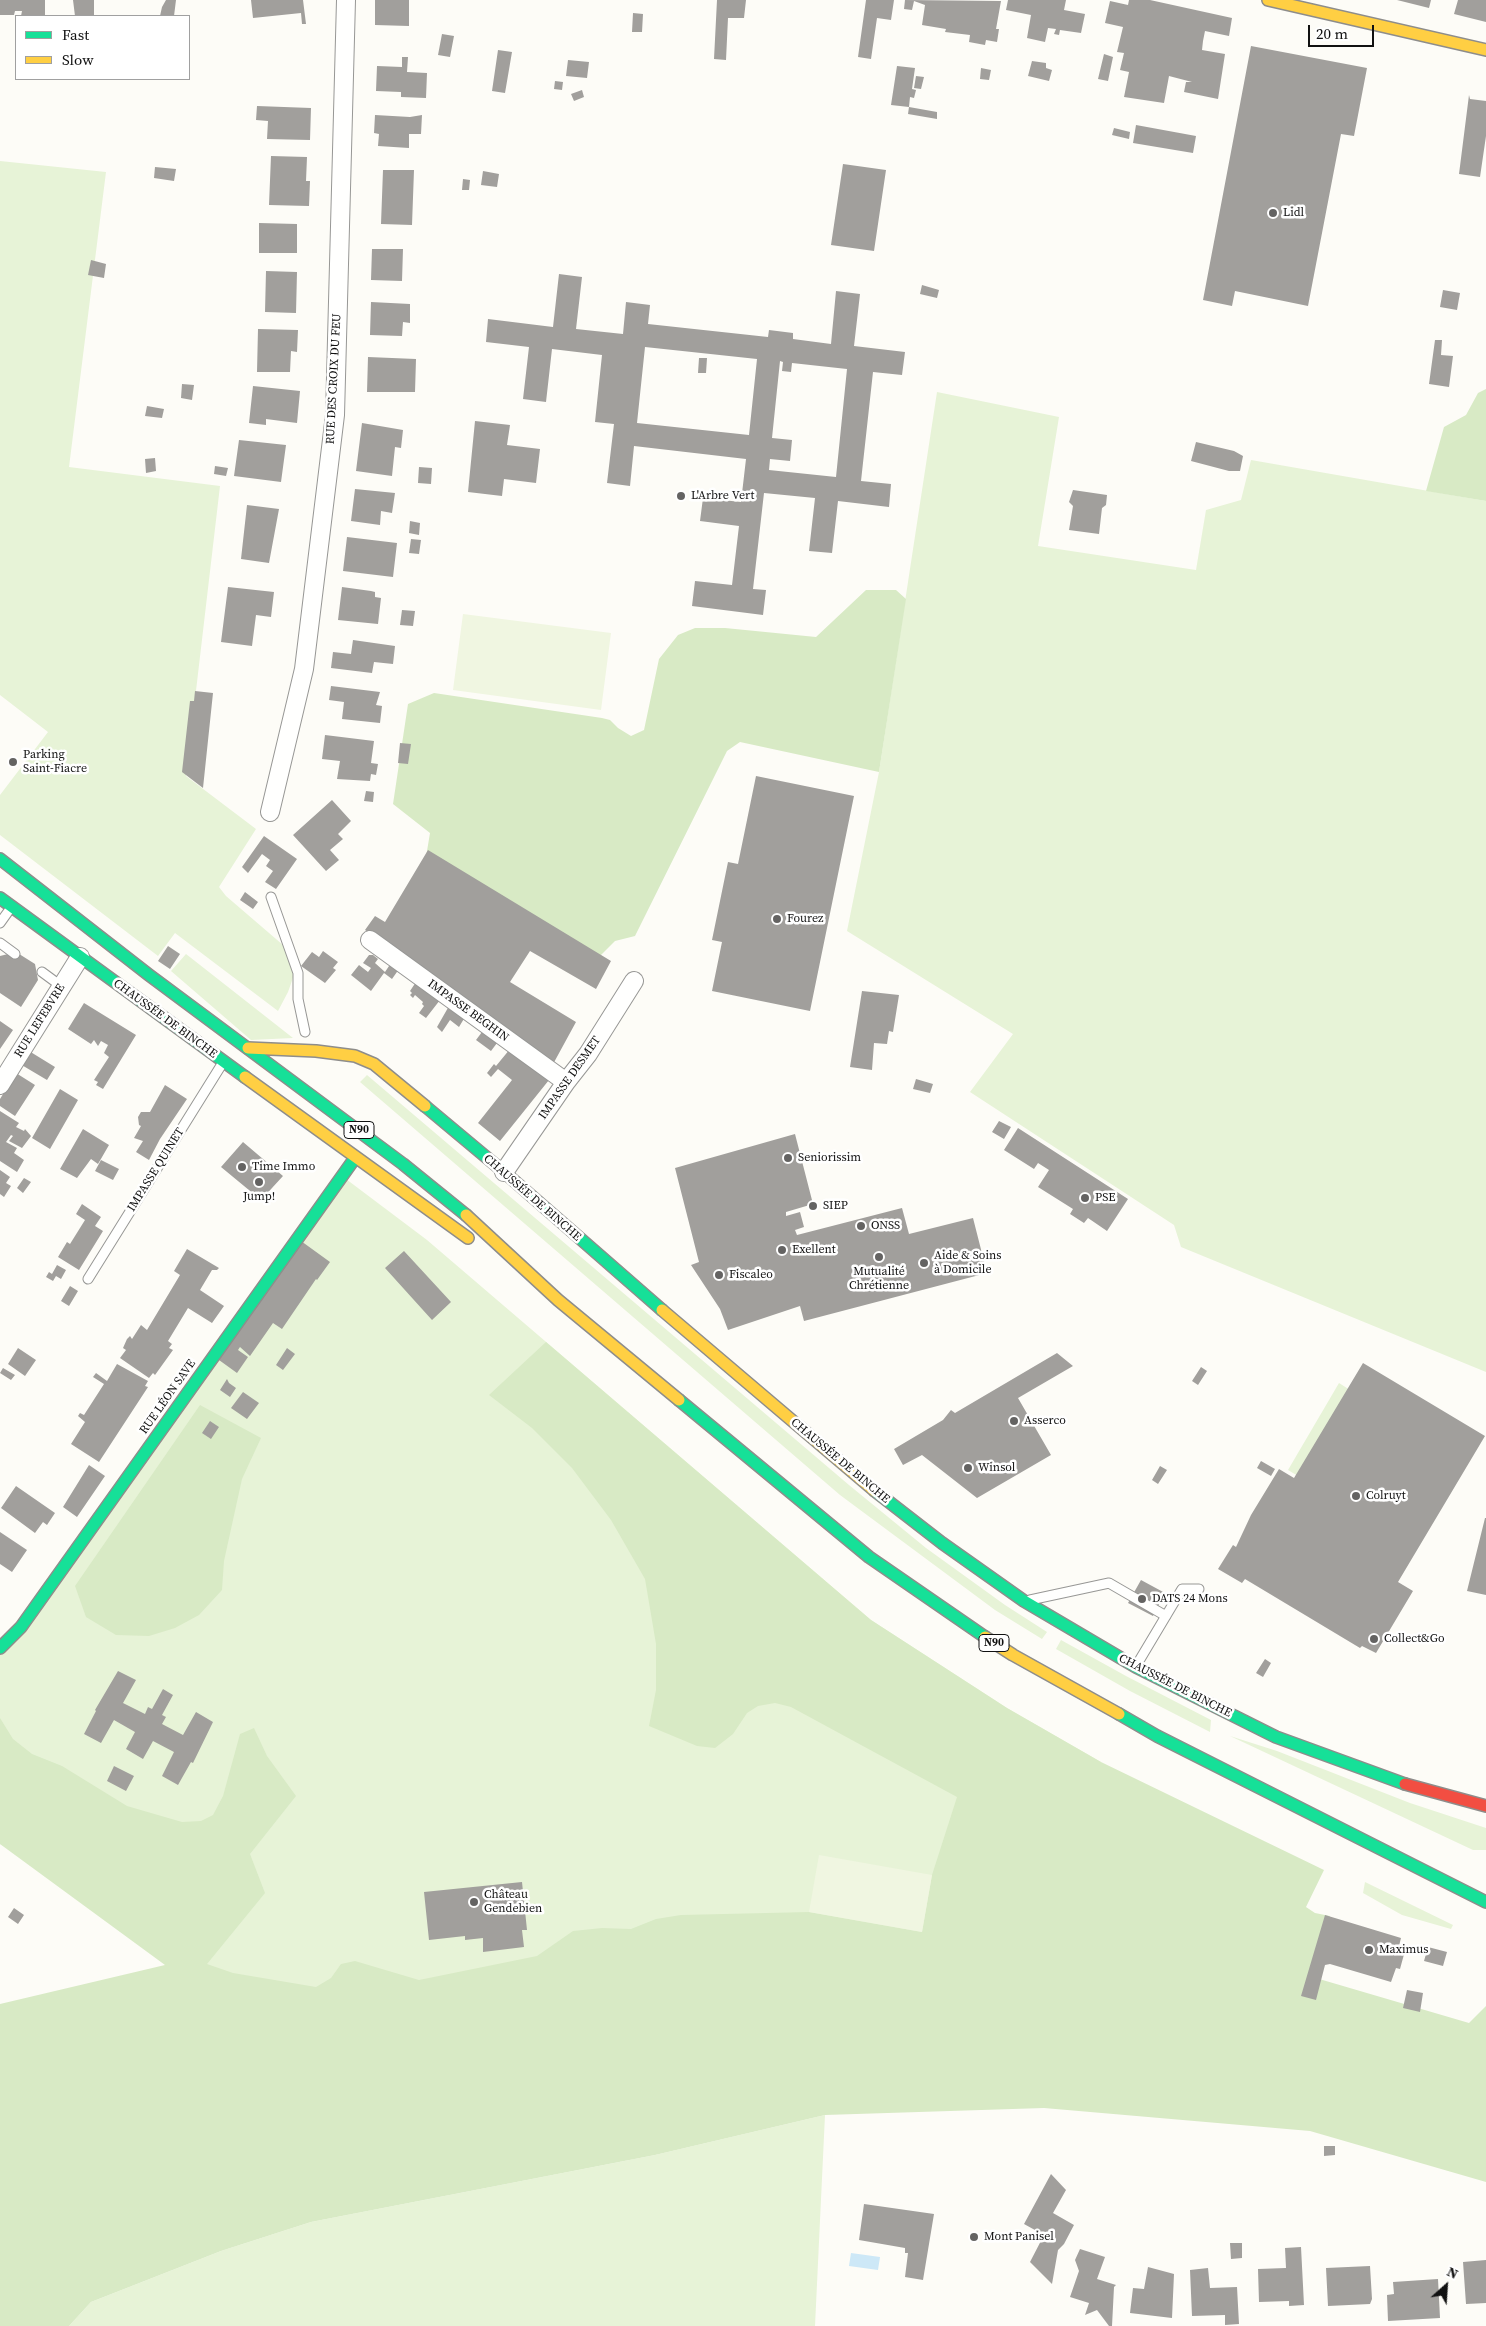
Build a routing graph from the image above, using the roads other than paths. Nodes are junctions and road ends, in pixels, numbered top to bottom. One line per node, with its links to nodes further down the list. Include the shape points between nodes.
1 (346, 0): 4 (street, RUE DES CROIX DU FEU, via 335,415 304,669)
2 (1269, 0): 3 (main road)
3 (1486, 50)
4 (270, 812)
5 (0, 859): 18 (main road, CHAUSSÉE DE BINCHE / N90)
6 (270, 897): 17 (lane, via 298,973 298,999)
7 (0, 898): 8 (main road, CHAUSSÉE DE BINCHE / N90)
8 (12, 906): 9 (lane); 13 (main road, CHAUSSÉE DE BINCHE / N90)
9 (0, 923)
10 (370, 940): 20 (street, IMPASSE BEGHIN)
11 (0, 943): 12 (lane)
12 (15, 954)
13 (80, 957): 16 (street, RUE LEFEBVRE); 19 (main road, CHAUSSÉE DE BINCHE / N90)
14 (42, 972): 16 (lane)
15 (634, 981): 20 (street, IMPASSE DESMET, via 588,1054)
16 (62, 986): 21 (street, RUE LEFEBVRE)
17 (305, 1032)
18 (248, 1048): 23 (main road, CHAUSSÉE DE BINCHE, via 355,1056 374,1064); 24 (main road, CHAUSSÉE DE BINCHE / N90)
19 (223, 1062): 22 (main road, CHAUSSÉE DE BINCHE / N90); 25 (lane, IMPASSE QUINET)
20 (566, 1082): 23 (street, IMPASSE DESMET)
21 (0, 1085)
22 (355, 1158): 24 (street, CHAUSSÉE DE BINCHE, via 375,1162 438,1204); 26 (main road, CHAUSSÉE DE BINCHE / N90); 30 (main road, RUE LÉON SAVE, via 21,1626)
23 (504, 1172): 28 (main road, CHAUSSÉE DE BINCHE, via 886,1500)
24 (471, 1219): 26 (main road, CHAUSSÉE DE BINCHE / N90)
25 (88, 1279)
26 (558, 1300): 33 (main road, CHAUSSÉE DE BINCHE / N90, via 870,1557 1012,1655 1157,1736)
27 (1199, 1589): 29 (lane, via 1182,1589)
28 (1024, 1601): 29 (lane, via 1109,1583); 31 (main road, CHAUSSÉE DE BINCHE)
29 (1166, 1616): 31 (lane)
30 (0, 1648)
31 (1136, 1667): 32 (main road, CHAUSSÉE DE BINCHE, via 1276,1737 1420,1789)
32 (1486, 1806)
33 (1486, 1902)

